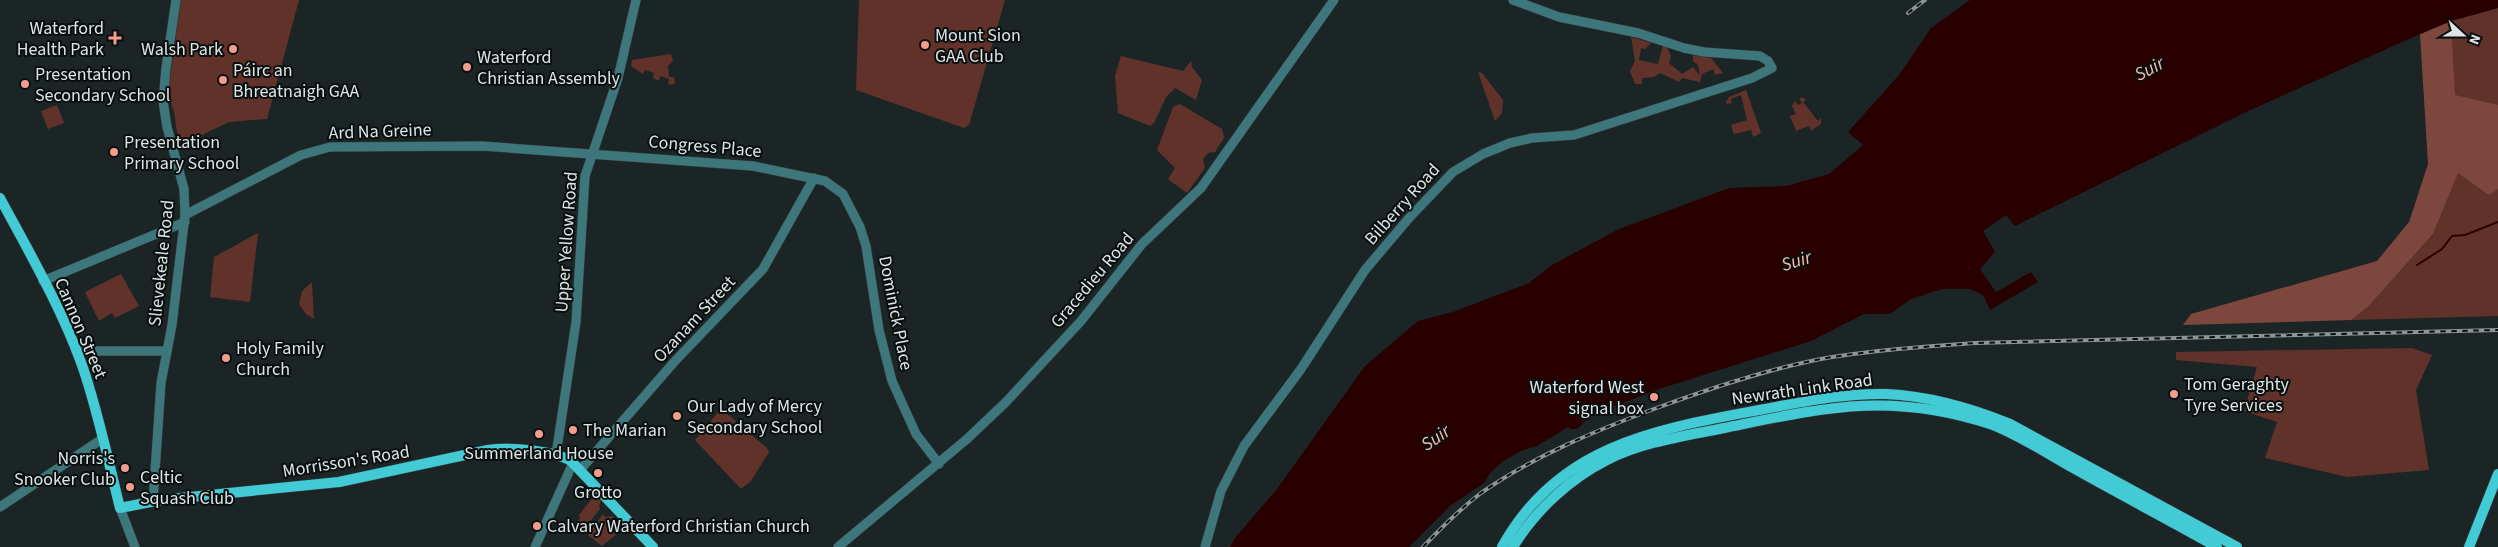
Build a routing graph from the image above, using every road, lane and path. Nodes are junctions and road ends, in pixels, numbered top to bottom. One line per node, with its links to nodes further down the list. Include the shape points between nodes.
1 (176, 0): 8 (street, Slievekeale Road, via 163,101 184,189)
2 (1334, 0): 14 (street, Gracedieu Road, via 1196,195 1142,244 1081,321 1006,402)
3 (1513, 0): 24 (street, Bilberry Road, via 1559,17 1638,33 1684,48 1760,56 1772,68 1752,78 1574,135 1510,143 1453,172 1365,270 1301,369 1244,446 1221,491)
4 (635, 2): 5 (street, Upper Yellow Road, via 618,78)
5 (591, 154): 6 (street, Congress Place, via 753,166); 8 (street, Ard Na Greine, via 460,145 324,148 301,155); 13 (street, Upper Yellow Road, via 583,191 576,322)
6 (814, 178): 14 (street, Dominick Place, via 840,190 855,216 866,246 878,322 892,381 916,434); 15 (street, Ozanam Street, via 763,269)
7 (0, 198): 9 (main road, Cannon Street)
8 (185, 219): 9 (street, Ard Na Greine); 11 (street, Slievekeale Road)
9 (44, 281): 10 (main road, Cannon Street)
10 (76, 350): 11 (street); 12 (main road, Cannon Street)
11 (167, 351): 17 (street, Slievekeale Road, via 159,398)
12 (102, 439): 18 (street); 19 (main road, Cannon Street)
13 (556, 455): 15 (main road, Morrisson's Road); 17 (main road, Morrisson's Road, via 495,449 331,483)
14 (939, 464): 23 (street, Gracedieu Road)
15 (577, 466): 21 (street, Ozanam Street); 22 (main road)
16 (2498, 474): 29 (main road)
17 (153, 501): 19 (main road, Morrisson's Road)
18 (0, 507)
19 (120, 508): 20 (street)
20 (135, 547)
21 (535, 547)
22 (653, 547)
23 (838, 547)
24 (1205, 547)
25 (1502, 547): 28 (main road, Newrath Link Road, via 1544,491 1583,462 1620,443 1666,428 1772,407 1862,394 1908,396 1985,413)
26 (1513, 547): 27 (main road, Newrath Link Road, via 1541,510 1572,482 1634,448 1834,406 1886,404 1934,409 2006,431)
27 (2217, 547)
28 (2238, 547)
29 (2469, 547)

